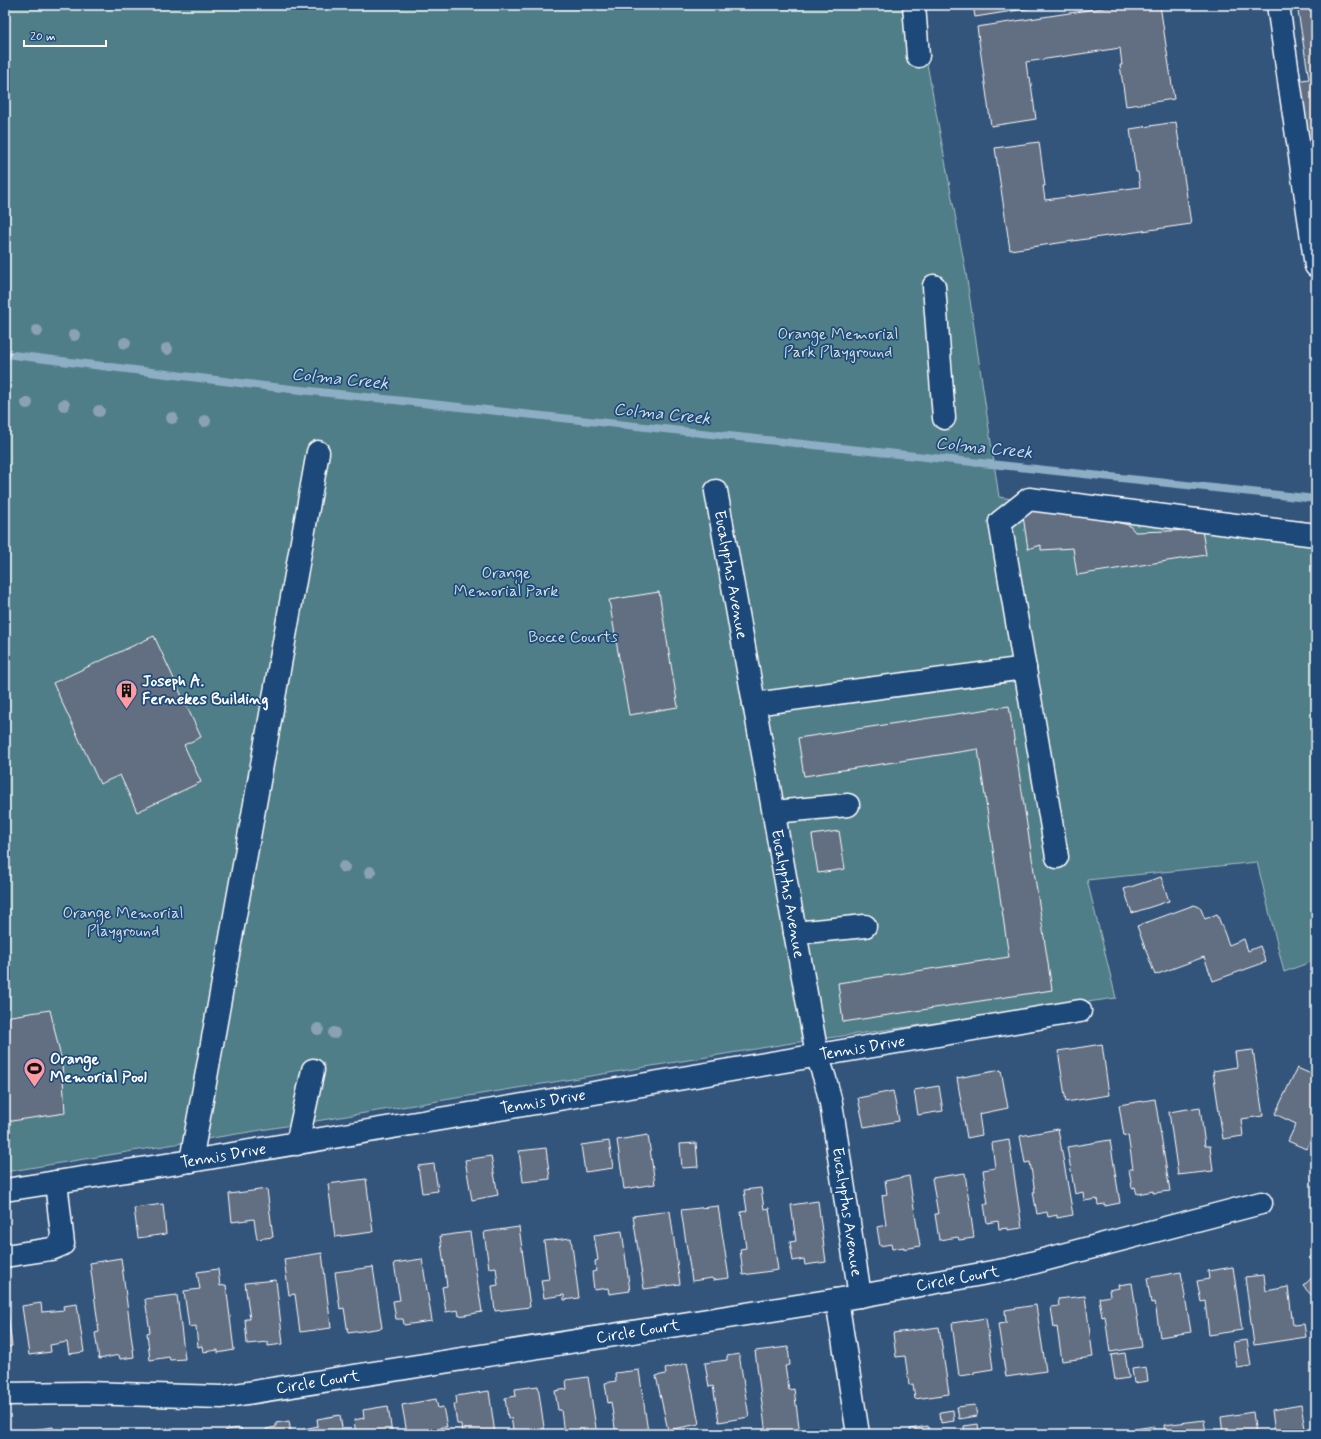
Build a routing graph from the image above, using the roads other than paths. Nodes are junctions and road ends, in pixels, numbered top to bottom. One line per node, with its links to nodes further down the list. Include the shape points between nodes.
1 (914, 5): 3 (street)
2 (1278, 5): 4 (street)
3 (918, 56)
4 (1316, 266)
5 (934, 286): 6 (street)
6 (944, 418)
7 (318, 452): 21 (street)
8 (716, 490): 11 (street, Eucalyptus Avenue)
9 (1316, 535): 10 (street, via 1029,498 1000,522)
10 (1025, 668): 11 (street); 14 (street)
11 (754, 704): 13 (street, Eucalyptus Avenue)
12 (848, 805): 13 (street)
13 (774, 812): 16 (street, Eucalyptus Avenue)
14 (1057, 856)
15 (865, 926): 16 (street)
16 (795, 933): 18 (street, Eucalyptus Avenue)
17 (1080, 1011): 18 (street, Tennis Drive)
18 (817, 1055): 20 (street, Tennis Drive); 26 (street, Eucalyptus Avenue, via 831,1103)
19 (313, 1070): 20 (street)
20 (297, 1144): 21 (street, Tennis Drive)
21 (191, 1162): 22 (street, Tennis Drive)
22 (56, 1182): 23 (street, Tennis Drive); 25 (street, via 63,1244 51,1249)
23 (5, 1190)
24 (1261, 1203): 26 (street, Circle Court, via 1009,1269)
25 (5, 1256)
26 (860, 1296): 27 (street, Circle Court)
27 (837, 1300): 28 (street, Circle Court, via 222,1397 85,1393); 29 (street)
28 (5, 1394)
29 (858, 1434)

